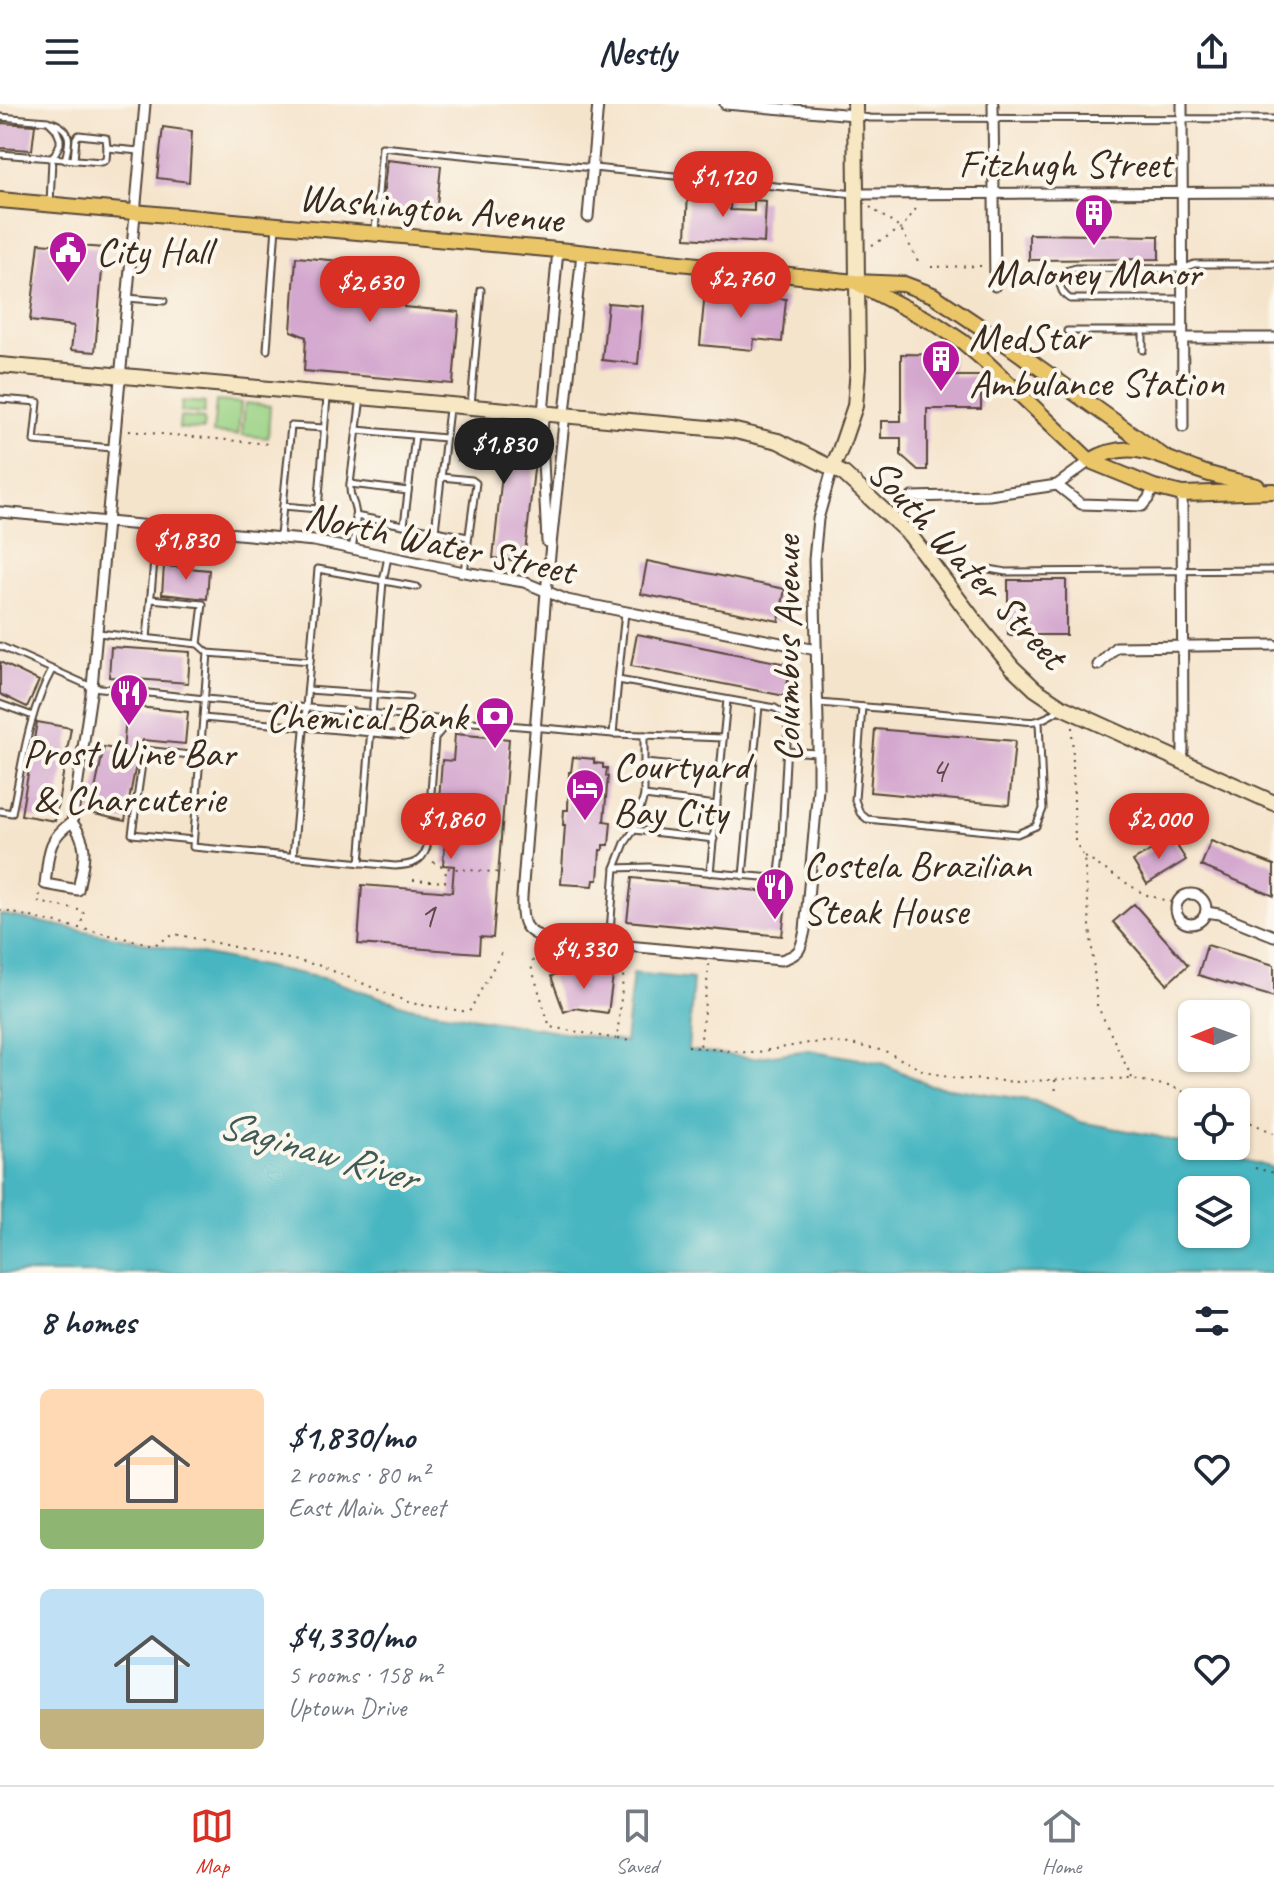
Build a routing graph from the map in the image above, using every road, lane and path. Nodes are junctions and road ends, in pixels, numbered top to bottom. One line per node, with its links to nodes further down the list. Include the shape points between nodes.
1 (145, 104): 13 (street)
2 (598, 104): 18 (street)
3 (725, 104): 6 (street)
4 (993, 104): 9 (street)
5 (1182, 104): 10 (street)
6 (855, 110): 9 (lane, via 870,118); 21 (street, Columbus Avenue)
7 (0, 117): 11 (lane)
8 (1274, 119): 10 (lane)
9 (993, 120): 10 (lane); 22 (street)
10 (1182, 120): 19 (street)
11 (48, 121): 15 (lane, via 60,139); 16 (lane, via 67,131)
12 (107, 148): 13 (lane); 17 (lane, via 102,162); 17 (lane, via 106,138 79,135)
13 (141, 152): 27 (street)
14 (0, 154): 15 (lane)
15 (52, 159): 16 (lane); 24 (lane)
16 (65, 160): 17 (lane)
17 (74, 160)
18 (592, 168): 21 (lane); 28 (street); 31 (lane, via 382,147)
19 (1183, 192): 20 (street, Fitzhugh Street); 22 (street, Fitzhugh Street); 39 (street)
20 (1274, 192)
21 (856, 194): 22 (street, Fitzhugh Street); 40 (street, Columbus Avenue)
22 (993, 194): 41 (street)
23 (0, 200): 24 (main road, Washington Avenue)
24 (50, 205): 27 (main road, Washington Avenue)
25 (918, 206): 30 (path)
26 (870, 207): 30 (path)
27 (135, 212): 29 (main road, Washington Avenue); 43 (street)
28 (588, 217)
29 (277, 225): 31 (main road, Washington Avenue); 50 (lane)
30 (901, 229): 32 (path); 35 (path)
31 (375, 234): 33 (main road, Washington Avenue)
32 (871, 246)
33 (558, 250): 34 (main road, Washington Avenue); 59 (street)
34 (582, 253): 40 (main road, Washington Avenue); 60 (street)
35 (918, 261)
36 (1274, 264): 39 (lane, via 1194,264)
37 (983, 266): 38 (path)
38 (931, 267)
39 (1183, 269): 44 (street); 44 (lane, via 1076,268 1062,272 1060,278 1070,299)
40 (855, 282): 69 (main road, Washington Avenue, via 904,284 933,295); 70 (main road, via 963,342); 71 (street, Columbus Avenue, via 855,406)
41 (995, 286)
42 (481, 290): 58 (lane)
43 (127, 298): 45 (lane); 53 (street)
44 (1183, 299): 48 (street)
45 (164, 301)
46 (1067, 331): 47 (lane)
47 (1143, 331): 48 (lane); 51 (lane)
48 (1183, 335): 49 (street); 61 (street)
49 (1274, 338)
50 (267, 350)
51 (1143, 350)
52 (0, 365): 53 (street, South Water Street)
53 (121, 376): 54 (street, South Water Street); 68 (street)
54 (328, 394): 55 (street, South Water Street); 62 (lane)
55 (361, 396): 57 (street, South Water Street); 63 (lane)
56 (0, 399): 68 (lane, via 38,402 34,441)
57 (449, 404): 58 (street, South Water Street); 66 (lane)
58 (471, 406): 59 (street, South Water Street)
59 (543, 413): 60 (street, South Water Street); 94 (street)
60 (566, 416): 71 (street, South Water Street, via 731,430 778,441); 94 (street)
61 (1183, 427)
62 (324, 428): 79 (lane, via 291,426); 79 (lane, via 318,509)
63 (357, 430): 65 (lane); 73 (lane)
64 (129, 431): 67 (path)
65 (415, 436): 66 (lane); 76 (lane)
66 (445, 438): 72 (lane)
67 (270, 444)
68 (114, 448): 82 (street)
69 (1163, 456): 70 (main road, via 1120,449); 77 (main road, via 1274,491)
70 (1090, 461): 74 (street); 75 (main road)
71 (833, 466): 106 (street, Columbus Avenue, via 816,533); 122 (street, South Water Street, via 910,535 1012,667)
72 (441, 477): 85 (lane); 87 (lane, via 476,483)
73 (350, 484): 76 (lane); 81 (lane)
74 (1057, 485): 75 (street, via 1081,504 1098,506 1142,506); 78 (street, via 989,495)
75 (1154, 487): 77 (main road)
76 (408, 491): 83 (lane)
77 (1182, 494): 92 (street)
78 (912, 497)
79 (283, 506): 86 (lane)
80 (0, 512): 82 (street, North Water Street)
81 (355, 516): 83 (lane); 88 (lane)
82 (106, 522): 84 (street, North Water Street); 100 (street)
83 (404, 525): 85 (lane)
84 (158, 527): 86 (street, North Water Street); 98 (lane)
85 (435, 531): 87 (lane)
86 (279, 537): 88 (street, North Water Street)
87 (469, 537): 93 (lane)
88 (352, 549): 89 (street, North Water Street)
89 (388, 556): 93 (street, North Water Street); 95 (lane)
90 (989, 569): 92 (lane)
91 (1274, 570): 92 (lane)
92 (1182, 571): 103 (street)
93 (464, 572): 97 (street, North Water Street, via 524,582)
94 (548, 574): 97 (street)
95 (383, 581): 96 (lane); 108 (lane, via 318,569); 114 (lane)
96 (417, 587)
97 (546, 592): 99 (street, North Water Street); 130 (street)
98 (151, 599): 101 (lane); 102 (lane, via 203,604)
99 (625, 612): 106 (street, North Water Street); 111 (lane)
100 (97, 633): 101 (lane); 112 (street)
101 (147, 638): 102 (lane)
102 (198, 644): 107 (lane)
103 (1183, 645): 104 (street); 109 (street, via 1116,647); 140 (street)
104 (1274, 645)
105 (0, 646): 110 (lane)
106 (816, 650): 118 (street, Columbus Avenue)
107 (208, 653): 108 (lane); 116 (lane)
108 (310, 661): 113 (lane)
109 (1098, 665)
110 (52, 670): 112 (lane); 125 (lane)
111 (618, 680): 117 (lane); 133 (lane)
112 (92, 687): 116 (lane); 147 (street)
113 (308, 690): 114 (lane); 123 (lane)
114 (374, 696): 115 (lane); 124 (lane)
115 (409, 697)
116 (205, 699): 123 (lane); 126 (lane)
117 (727, 700): 120 (lane); 136 (lane)
118 (818, 703): 121 (lane); 138 (street, Columbus Avenue)
119 (0, 704): 125 (lane)
120 (759, 705): 137 (lane, via 783,713 788,724); 159 (lane)
121 (862, 707): 128 (lane); 128 (lane, via 855,800 867,819 1017,834 1036,826 1043,809)
122 (1062, 707): 128 (lane); 140 (street, South Water Street)
123 (306, 708): 124 (lane); 129 (lane)
124 (373, 714): 127 (lane); 132 (lane)
125 (33, 716): 146 (lane, via 12,813)
126 (203, 718): 129 (lane); 139 (lane)
127 (449, 720): 130 (lane); 154 (lane, via 435,738 424,856 408,866)
128 (1039, 722)
129 (305, 727): 132 (lane); 151 (lane)
130 (535, 727): 133 (lane); 167 (street, via 523,923 538,936)
131 (1072, 727): 152 (path, via 1075,841)
132 (371, 732): 135 (lane); 154 (lane)
133 (613, 734): 134 (lane)
134 (644, 735): 136 (lane); 141 (lane)
135 (406, 736)
136 (723, 738): 142 (lane)
137 (786, 751): 138 (lane); 159 (lane, via 779,873 774,878)
138 (818, 753): 167 (street, Columbus Avenue, via 805,930 794,956 781,960)
139 (200, 756): 150 (lane); 150 (lane, via 144,750 132,834)
140 (1182, 762): 144 (street, South Water Street)
141 (644, 763): 142 (lane); 143 (lane)
142 (720, 770): 145 (lane)
143 (644, 796): 145 (lane); 148 (lane)
144 (1274, 803)
145 (717, 805): 149 (lane)
146 (0, 811)
147 (72, 822): 161 (street, via 51,845); 161 (street, via 85,849 78,890)
148 (634, 830): 149 (lane); 156 (lane)
149 (714, 839): 158 (lane)
150 (194, 840): 151 (lane, via 193,847)
151 (293, 857): 154 (lane)
152 (1084, 857): 162 (path, via 1144,894); 177 (path, via 1097,1005)
153 (433, 862): 155 (path)
154 (360, 863)
155 (446, 868): 157 (path); 160 (path, via 445,882)
156 (615, 868): 158 (lane); 167 (lane)
157 (504, 873)
158 (710, 873): 159 (lane)
159 (743, 876)
160 (413, 880)
161 (45, 884): 165 (path, via 38,902 84,911)
162 (1177, 904): 164 (street, via 1193,893 1205,902); 164 (street, via 1177,914 1187,923 1197,923)
163 (0, 910): 165 (path)
164 (1206, 912): 166 (street)
165 (81, 927): 168 (path, via 154,945 175,934 321,966 410,1003 469,1012)
166 (1274, 936)
167 (609, 945)
168 (504, 948)
169 (533, 960): 172 (path, via 550,1027)
170 (624, 968): 172 (path)
171 (708, 975): 175 (path)
172 (617, 1039): 173 (path)
173 (630, 1041)
174 (688, 1046): 175 (path)
175 (700, 1048): 176 (path, via 752,1053 809,1043 851,1044 885,1051 951,1078)
176 (1055, 1079): 177 (path); 179 (path)
177 (1133, 1079): 178 (path)
178 (1178, 1089)
179 (1056, 1095)
180 (1250, 1122): 181 (path)
181 (1274, 1133)
182 (1255, 1168): 183 (path)
183 (1274, 1173)

